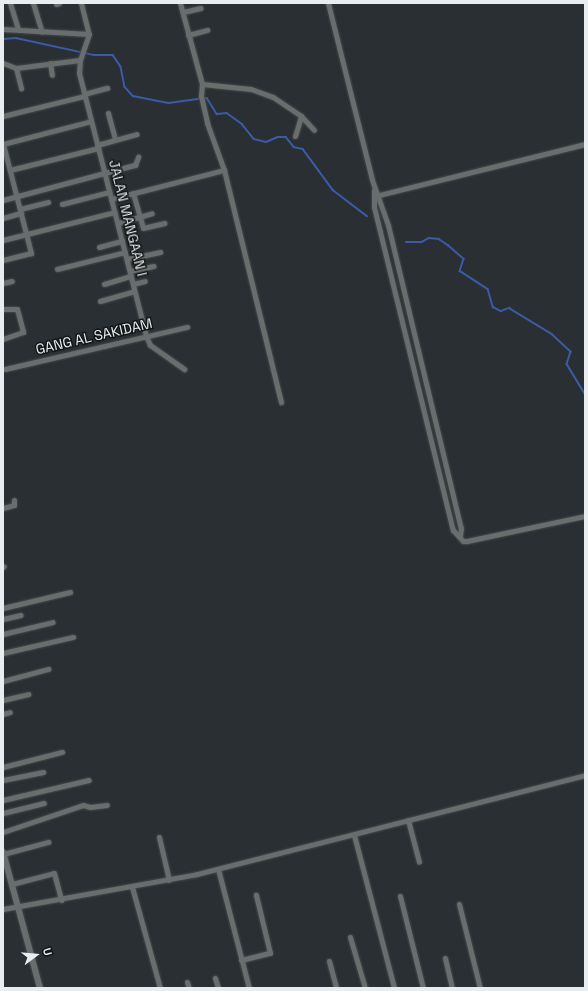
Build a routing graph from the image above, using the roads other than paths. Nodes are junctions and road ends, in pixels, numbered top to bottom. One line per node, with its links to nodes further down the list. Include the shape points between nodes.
1 (10, 3): 9 (street)
2 (33, 3): 11 (street)
3 (81, 3): 12 (street)
4 (180, 3): 7 (street)
5 (328, 3): 41 (street)
6 (201, 8): 7 (street)
7 (183, 12): 13 (street)
8 (3, 29): 9 (street)
9 (18, 30): 11 (street)
10 (207, 30): 13 (street)
11 (42, 32): 12 (street)
12 (89, 34): 14 (street)
13 (188, 35): 19 (street)
14 (81, 56): 16 (street); 22 (street, JALAN MANGAAN I, via 79,73)
15 (3, 63): 17 (street)
16 (50, 63): 17 (street); 18 (street)
17 (16, 68): 20 (street)
18 (52, 75)
19 (202, 84): 25 (street, via 262,93); 36 (street, via 202,98 210,134 217,146)
20 (21, 88)
21 (107, 88): 22 (street)
22 (84, 95): 24 (street); 26 (street, JALAN MANGAAN I)
23 (108, 113): 30 (street)
24 (3, 116)
25 (301, 116): 27 (street); 29 (street)
26 (91, 121): 31 (street); 33 (street, JALAN MANGAAN I)
27 (314, 130)
28 (137, 134): 30 (street)
29 (296, 136)
30 (115, 139): 33 (street)
31 (3, 144): 35 (street)
32 (585, 144): 41 (street)
33 (97, 146): 35 (street); 37 (street, JALAN MANGAAN I)
34 (138, 157): 37 (street, via 135,165)
35 (10, 170): 40 (street)
36 (224, 170): 39 (street); 77 (street)
37 (105, 173): 38 (street, JALAN MANGAAN I); 40 (street)
38 (109, 192): 42 (street, JALAN MANGAAN I); 45 (street)
39 (133, 193): 42 (street); 49 (street)
40 (17, 196): 43 (street); 46 (street)
41 (376, 196): 81 (street, via 388,226 456,505 461,528); 81 (street, via 374,207 453,530)
42 (111, 199): 47 (street, JALAN MANGAAN I)
43 (3, 200)
44 (48, 202): 46 (street)
45 (62, 204)
46 (20, 211): 50 (street); 53 (street)
47 (115, 212): 51 (street, JALAN MANGAAN I); 53 (street)
48 (152, 213): 49 (street)
49 (141, 216): 51 (street); 52 (street, via 144,228)
50 (3, 218)
51 (118, 223): 55 (street, JALAN MANGAAN I)
52 (164, 223)
53 (26, 234): 54 (street); 60 (street, via 31,253)
54 (3, 240)
55 (122, 241): 56 (street); 57 (street, JALAN MANGAAN I)
56 (99, 247)
57 (125, 252): 59 (street, JALAN MANGAAN I); 62 (street)
58 (160, 252): 59 (street)
59 (127, 259): 63 (street, JALAN MANGAAN I)
60 (3, 260)
61 (153, 266): 63 (street)
62 (57, 269)
63 (130, 274): 67 (street); 68 (street, JALAN MANGAAN I)
64 (12, 281): 66 (street)
65 (145, 281): 68 (street)
66 (3, 283)
67 (104, 284)
68 (133, 284): 69 (street, JALAN MANGAAN I)
69 (134, 291): 70 (street); 73 (street, JALAN MANGAAN I)
70 (100, 301)
71 (3, 309): 74 (street, via 17,309 23,332)
72 (187, 327): 73 (street, GANG AL SAKIDAM)
73 (146, 336): 75 (street, GANG AL SAKIDAM); 76 (street, JALAN MANGAAN I, via 150,345)
74 (3, 340)
75 (5, 369)
76 (184, 369)
77 (281, 402)
78 (14, 500): 79 (street, via 14,505)
79 (3, 508)
80 (585, 516): 81 (street, via 467,541 462,541)
81 (460, 536)
82 (70, 592): 83 (street)
83 (3, 608)
84 (20, 614): 85 (street)
85 (3, 619)
86 (53, 622): 87 (street)
87 (3, 634)
88 (73, 637): 89 (street)
89 (3, 653)
90 (48, 669): 91 (street)
91 (3, 681)
92 (28, 694): 93 (street)
93 (3, 700)
94 (10, 712): 95 (street)
95 (3, 714)
96 (62, 752): 97 (street)
97 (3, 767)
98 (43, 772): 100 (street)
99 (585, 775): 106 (street)
100 (3, 780)
101 (89, 780): 102 (street)
102 (3, 800)
103 (44, 803): 105 (street)
104 (107, 804): 107 (street, via 90,807 83,805)
105 (3, 813)
106 (408, 820): 108 (street); 112 (street)
107 (3, 832)
108 (354, 835): 113 (street); 137 (street)
109 (159, 837): 115 (street)
110 (48, 842): 111 (street)
111 (3, 855): 114 (street)
112 (419, 862)
113 (218, 869): 115 (street); 126 (street)
114 (6, 872): 116 (street)
115 (169, 880): 117 (street)
116 (12, 884): 120 (street, via 53,873); 122 (street)
117 (132, 887): 120 (street); 131 (street)
118 (256, 895): 126 (street, via 270,953)
119 (400, 896): 138 (street)
120 (61, 898): 122 (street)
121 (459, 904): 140 (street)
122 (18, 907): 123 (street); 130 (street)
123 (3, 909)
124 (350, 937): 136 (street)
125 (445, 958): 139 (street)
126 (241, 960): 134 (street)
127 (329, 961): 135 (street)
128 (215, 978): 133 (street)
129 (188, 982): 132 (street)
130 (40, 988)
131 (160, 988)
132 (189, 988)
133 (218, 988)
134 (249, 988)
135 (336, 988)
136 (365, 988)
137 (394, 988)
138 (423, 988)
139 (452, 988)
140 (480, 988)

